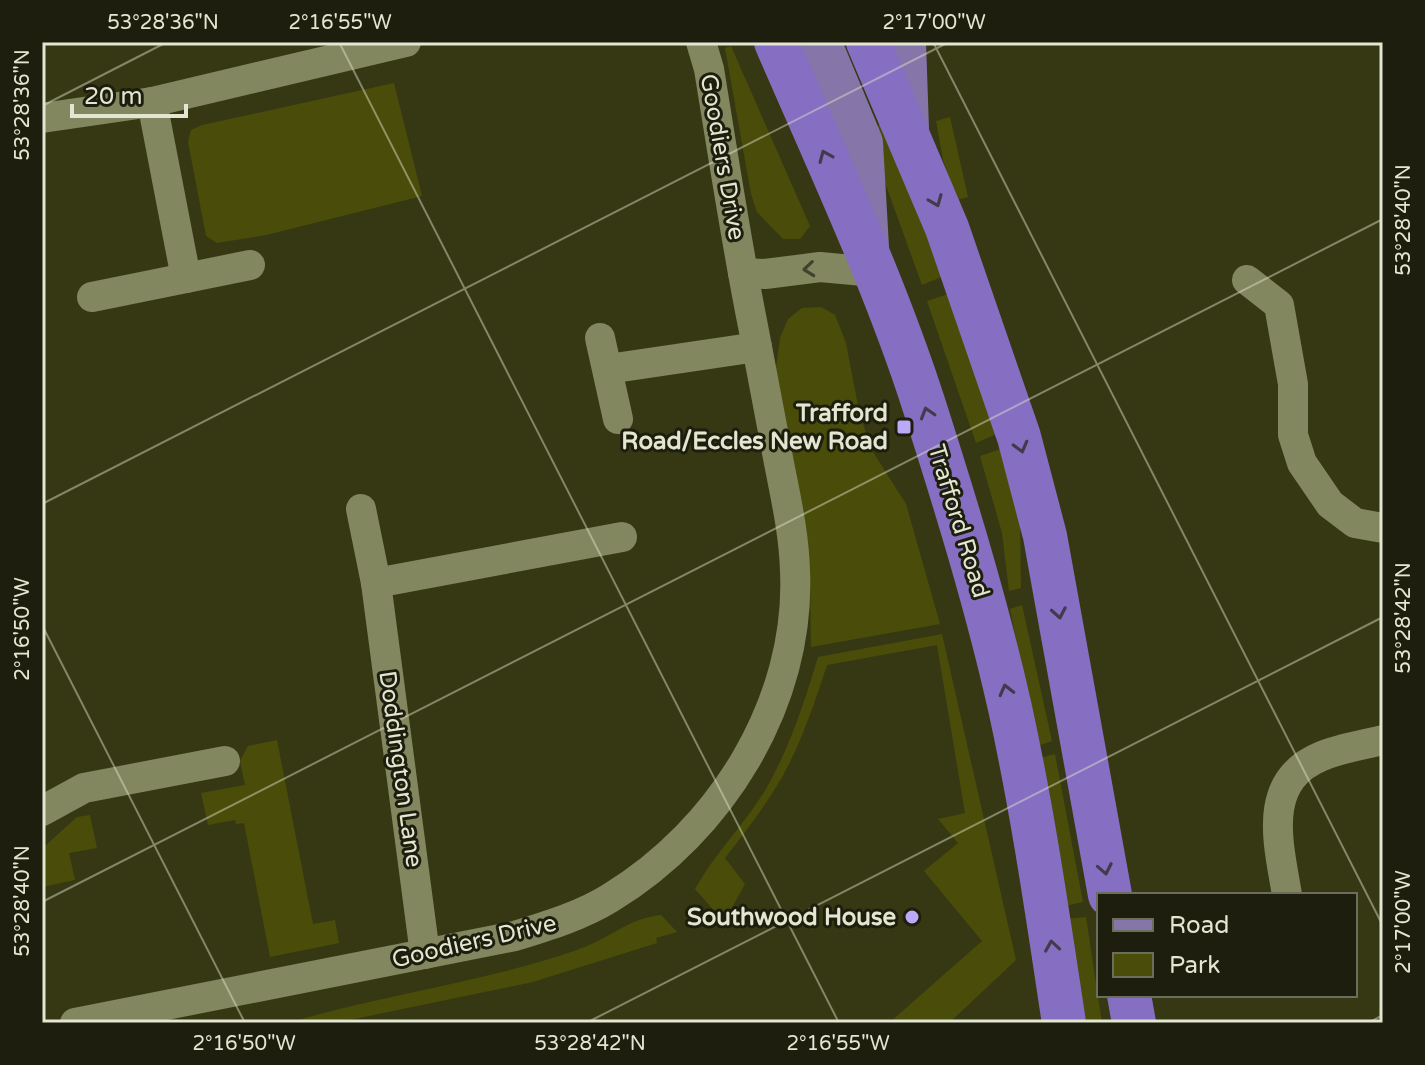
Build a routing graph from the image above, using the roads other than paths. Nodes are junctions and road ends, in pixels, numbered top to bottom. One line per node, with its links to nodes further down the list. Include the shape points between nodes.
1 (406, 42): 7 (street)
2 (701, 42): 12 (street, Goodiers Drive)
3 (776, 42): 10 (highway, Trafford Road, one-way to 3)
4 (819, 42): 10 (main road, via 861,143)
5 (868, 42): 9 (highway)
6 (904, 42): 9 (main road)
7 (152, 102): 8 (street); 13 (street)
8 (42, 118)
9 (907, 129): 27 (highway, one-way to 27, via 1019,437 1045,536)
10 (871, 263): 12 (street, Goodiers Drive, one-way to 12); 32 (highway, Trafford Road, one-way to 10, via 1035,834 994,643 924,403)
11 (250, 265): 13 (street)
12 (743, 273): 17 (street, Goodiers Drive)
13 (186, 278): 15 (street)
14 (1247, 280): 21 (street, via 1279,305 1293,384 1293,435 1309,477 1330,504 1355,523)
15 (92, 297)
16 (600, 338): 18 (street)
17 (757, 347): 18 (street); 29 (street, Goodiers Drive, via 796,572 779,685 748,758 706,818 652,869 609,899 515,936)
18 (608, 369): 19 (street)
19 (618, 419)
20 (361, 509): 23 (street, Doddington Lane)
21 (1383, 528)
22 (622, 537): 23 (street)
23 (376, 583): 29 (street, Doddington Lane)
24 (1383, 740): 28 (street, via 1321,756 1291,779 1282,794 1277,829)
25 (225, 761): 26 (street, via 84,788)
26 (42, 810)
27 (1110, 893)
28 (1287, 893)
29 (425, 954): 31 (street, Goodiers Drive)
30 (1129, 997): 33 (highway)
31 (75, 1023)
32 (1064, 1023)
33 (1134, 1023)

